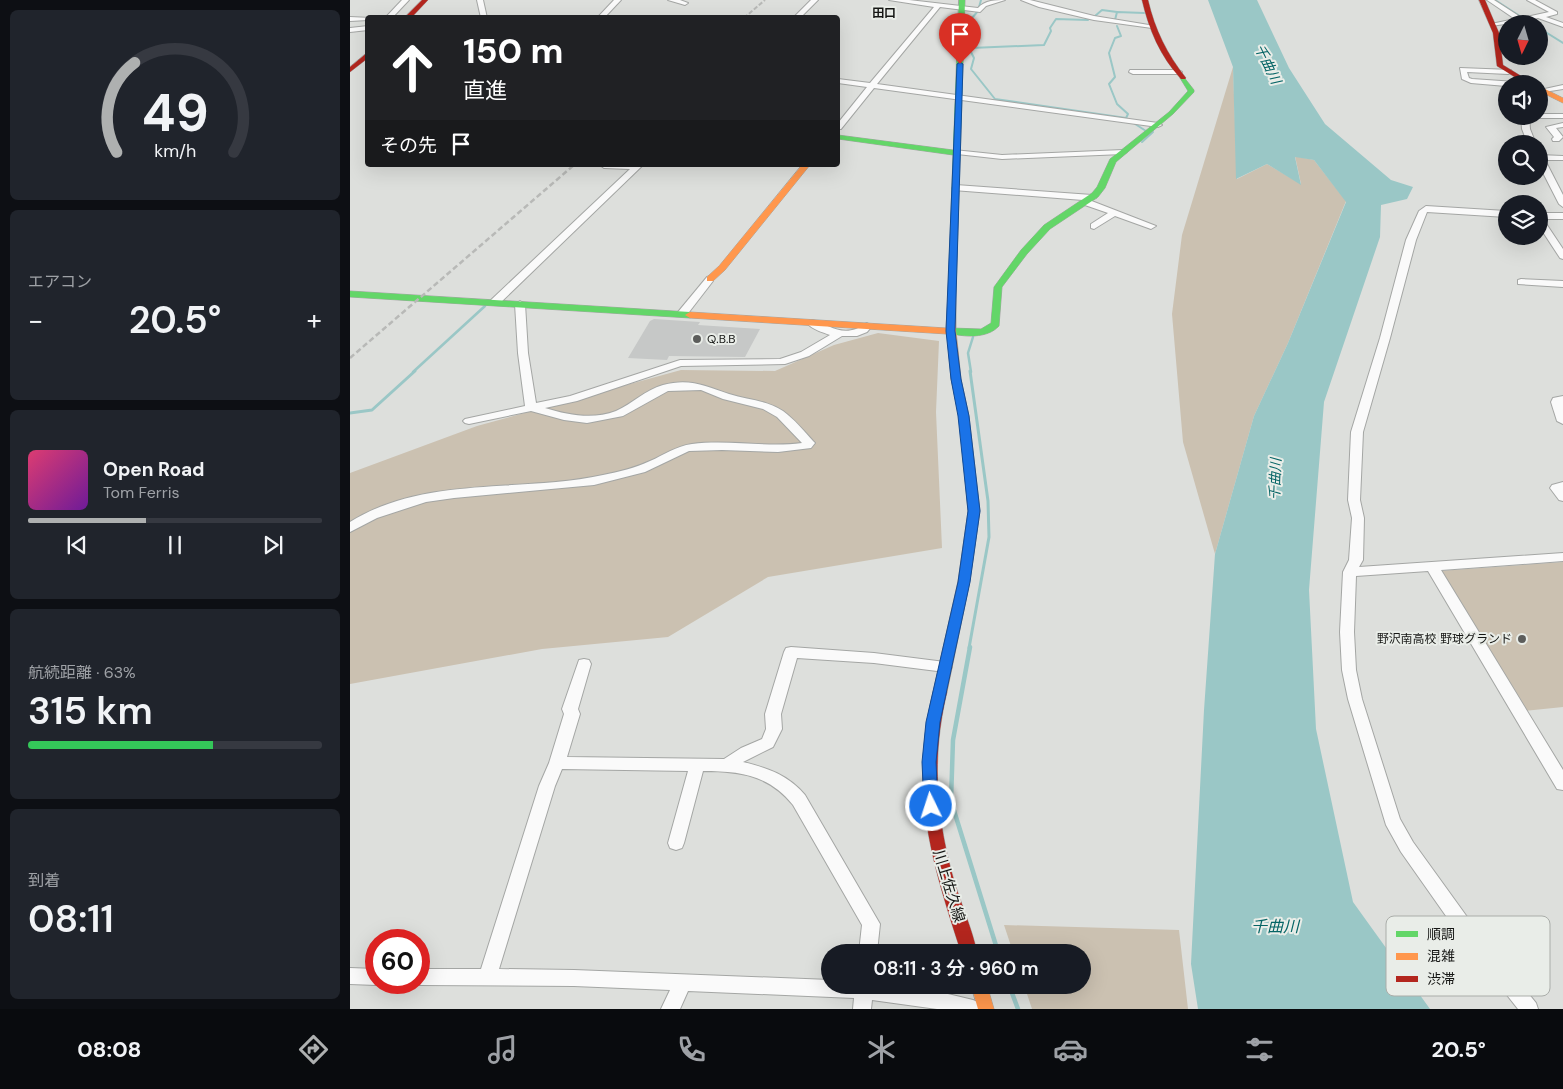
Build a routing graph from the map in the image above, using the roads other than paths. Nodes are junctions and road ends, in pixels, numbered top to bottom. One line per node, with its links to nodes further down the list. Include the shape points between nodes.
1 (406, 0): 17 (street)
2 (425, 0): 18 (street)
3 (480, 0): 19 (street)
4 (618, 0): 20 (street)
5 (671, 0): 14 (street)
6 (815, 0): 21 (street)
7 (892, 0): 16 (street)
8 (1002, 0): 15 (street, via 984,5 979,10)
9 (1024, 0): 30 (street, via 1063,7 1094,18)
10 (1145, 0): 30 (street)
11 (1482, 0): 28 (street)
12 (1490, 0): 22 (street)
13 (1530, 0): 23 (street, via 1555,12)
14 (684, 3)
15 (962, 4): 16 (street); 45 (street, 川上佐久線)
16 (939, 5): 41 (street)
17 (390, 15)
18 (409, 15)
19 (483, 15)
20 (603, 15)
21 (799, 15)
22 (1516, 15)
23 (1542, 15)
24 (365, 18): 25 (street)
25 (350, 19)
26 (1548, 20): 29 (street)
27 (1498, 24): 28 (street)
28 (1493, 25): 37 (street, via 1499,64)
29 (1563, 25)
30 (1152, 26): 36 (street)
31 (365, 28): 32 (street)
32 (350, 30)
33 (365, 57): 34 (street)
34 (350, 70)
35 (1133, 72): 36 (street)
36 (1178, 72): 50 (street, via 1191,85 1192,91)
37 (1508, 72): 38 (street); 40 (street, via 1463,70 1466,79)
38 (1512, 75)
39 (840, 81): 41 (street)
40 (1498, 82)
41 (872, 85): 45 (street); 49 (street)
42 (1563, 87): 43 (street)
43 (1548, 88)
44 (1548, 93): 46 (street)
45 (959, 96): 50 (street); 54 (street, 川上佐久線)
46 (1563, 101)
47 (1548, 116): 48 (street)
48 (1563, 116)
49 (840, 125)
50 (1158, 125): 55 (street)
51 (1563, 125): 53 (street, via 1550,127 1559,136)
52 (840, 137): 54 (street)
53 (1556, 138)
54 (957, 152): 55 (street, via 1002,157); 59 (street, 川上佐久線)
55 (1124, 152): 60 (street, via 1113,161 1101,188)
56 (1563, 158): 61 (street, via 1539,158)
57 (636, 167): 75 (street)
58 (804, 167): 71 (street)
59 (956, 188): 60 (street); 80 (street, 川上佐久線)
60 (1088, 200): 62 (street); 80 (street, via 1047,227 1008,273 997,291 994,328 978,333)
61 (1563, 204)
62 (1114, 213): 66 (street); 67 (street)
63 (1498, 213): 91 (street, via 1423,211 1411,240 1357,432 1356,560)
64 (1563, 216): 65 (street)
65 (1548, 217)
66 (1094, 226)
67 (1151, 226)
68 (1548, 230): 69 (street)
69 (1560, 246): 70 (street)
70 (1563, 256)
71 (710, 279): 77 (street)
72 (1521, 282): 73 (street)
73 (1563, 284)
74 (350, 294): 75 (street)
75 (495, 302): 76 (street)
76 (520, 304): 77 (street); 83 (street)
77 (682, 314): 78 (street)
78 (812, 323): 79 (street); 81 (street)
79 (867, 326): 80 (street); 81 (street, via 861,332)
80 (951, 331): 93 (street, 川上佐久線, via 974,511 964,582)
81 (839, 334): 83 (street, via 805,354 781,362 680,363 573,399)
82 (1563, 399): 84 (street, via 1557,402)
83 (531, 408): 85 (street); 88 (street, via 587,420 619,414 665,388 702,387 767,407 781,415 809,443 797,448 768,450 725,446 686,448 636,471 593,481 419,500 384,510)
84 (1563, 420)
85 (469, 421)
86 (1563, 486): 87 (street, via 1556,488)
87 (1563, 497)
88 (350, 528)
89 (1563, 557): 90 (street)
90 (1432, 566): 91 (street); 97 (street)
91 (1350, 572): 99 (street, via 1349,670 1392,820 1407,847)
92 (584, 664): 94 (street)
93 (946, 667): 96 (street, via 791,652 768,743); 101 (street, 川上佐久線, via 933,722 929,762 931,806 946,883)
94 (557, 763): 95 (street); 105 (street)
95 (697, 765): 96 (street); 98 (street)
96 (727, 765): 100 (street, via 772,778 789,788 799,800 871,924)
97 (1563, 784)
98 (676, 843)
99 (1456, 916)
100 (869, 944)
101 (966, 944)
102 (350, 976): 103 (street)
103 (365, 977)
104 (430, 977): 105 (street)
105 (487, 978): 106 (street)
106 (681, 982): 107 (street); 112 (street)
107 (821, 987)
108 (863, 994): 113 (street)
109 (901, 994): 114 (street)
110 (981, 994): 115 (street)
111 (1519, 996): 116 (street)
112 (670, 1009)
113 (862, 1009)
114 (973, 1009)
115 (986, 1009)
116 (1529, 1009)

